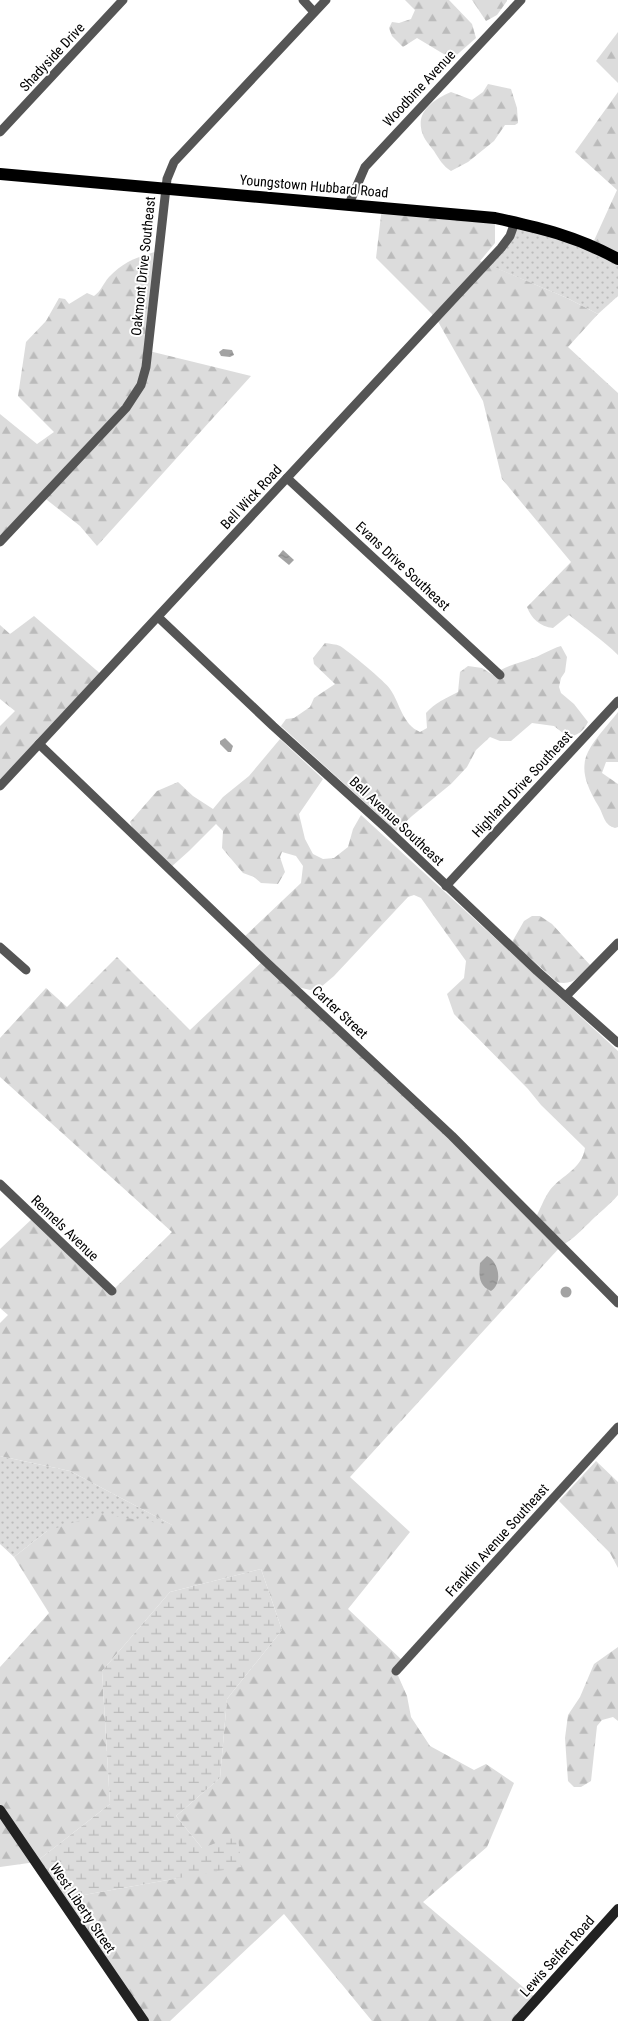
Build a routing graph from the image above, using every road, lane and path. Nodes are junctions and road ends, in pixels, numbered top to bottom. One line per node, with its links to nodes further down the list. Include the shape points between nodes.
1 (123, 0): 6 (street, Shadyside Drive)
2 (303, 0): 5 (street)
3 (326, 0): 5 (street, Oakmont Drive Southeast)
4 (521, 0): 9 (street, Woodbine Avenue, via 365,167)
5 (314, 12): 8 (street, Oakmont Drive Southeast, via 174,162)
6 (0, 132)
7 (0, 174): 8 (main road, Youngstown Hubbard Road)
8 (166, 188): 9 (main road, Youngstown Hubbard Road); 13 (street, Oakmont Drive Southeast, via 148,351 141,385 126,408)
9 (349, 204): 10 (main road, Youngstown Hubbard Road)
10 (515, 222): 11 (main road, Youngstown Hubbard Road, via 576,238); 12 (street, Bell Wick Road, via 501,248)
11 (618, 259)
12 (287, 478): 14 (street, Bell Wick Road); 15 (street, Evans Drive Southeast)
13 (0, 542)
14 (158, 616): 17 (street, Bell Wick Road); 19 (street, Bell Avenue Southeast)
15 (500, 675)
16 (618, 701): 19 (street, Highland Drive Southeast)
17 (39, 744): 18 (street, Bell Wick Road); 27 (street, Carter Street, via 452,1136)
18 (0, 786)
19 (446, 886): 23 (street, Bell Avenue Southeast)
20 (618, 944): 23 (street)
21 (0, 947): 22 (street)
22 (26, 970)
23 (566, 996): 24 (street, Bell Avenue Southeast)
24 (618, 1043)
25 (0, 1184): 26 (street, Rennels Avenue)
26 (112, 1291)
27 (618, 1303)
28 (618, 1427): 29 (street, Franklin Avenue Southeast)
29 (396, 1671)
30 (0, 1810): 32 (main road, West Liberty Street)
31 (618, 1909): 33 (main road, Lewis Seifert Road)
32 (144, 2021)
33 (517, 2021)

